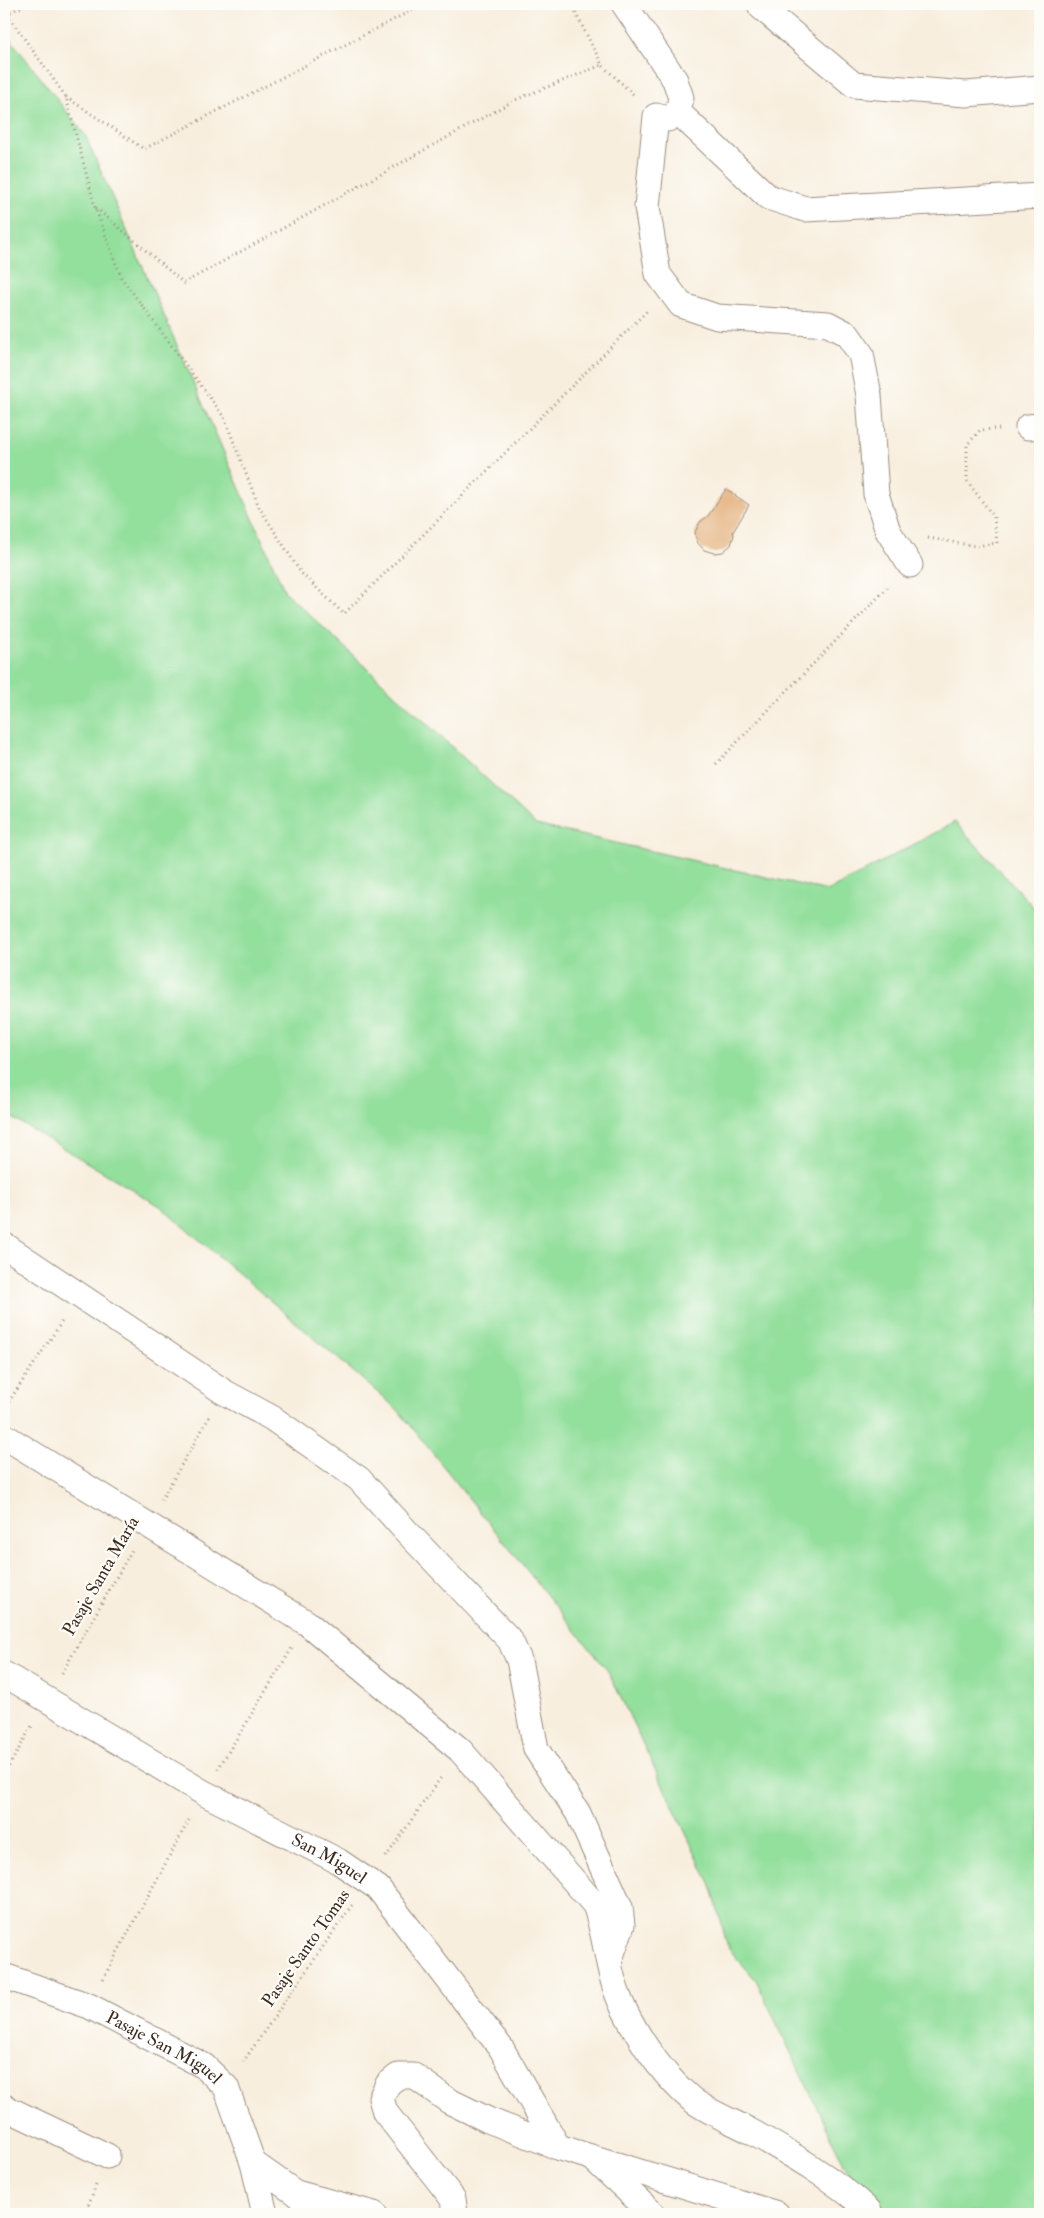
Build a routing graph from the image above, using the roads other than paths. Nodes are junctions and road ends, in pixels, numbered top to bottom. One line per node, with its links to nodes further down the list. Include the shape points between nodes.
1 (624, 4): 4 (street, via 676,80 681,98)
2 (760, 4): 3 (street, via 854,85 966,94)
3 (1040, 88)
4 (667, 114): 5 (street, via 768,197 805,209); 6 (street, via 647,207 658,274 681,305 717,317 828,324 847,334 861,354 869,395 876,494 888,531)
5 (1040, 196)
6 (910, 565)
7 (4, 1245): 10 (street, via 224,1392 272,1418 359,1479 510,1640 519,1660 536,1750 578,1813 620,1907 622,1924)
8 (4, 1436): 10 (street, via 307,1623 460,1750 595,1905)
9 (4, 1674): 13 (street, San Miguel, via 204,1793 338,1861 378,1888 501,2048)
10 (609, 1964): 24 (street, via 623,2006 657,2064 691,2099 792,2154 852,2195 869,2210)
11 (4, 1976): 16 (street, Pasaje San Miguel, via 89,2006 204,2066 226,2087)
12 (4, 2107): 14 (street)
13 (558, 2147): 15 (street); 21 (street, via 449,2101 414,2076 398,2076 388,2084 382,2098 385,2112 453,2199)
14 (107, 2156)
15 (592, 2158): 22 (street); 23 (street)
16 (253, 2162): 17 (street); 18 (street, Pasaje San Miguel)
17 (294, 2192): 19 (street); 20 (street)
18 (265, 2214)
19 (320, 2214)
20 (374, 2214)
21 (455, 2214)
22 (652, 2214)
23 (777, 2214)
24 (869, 2214)

